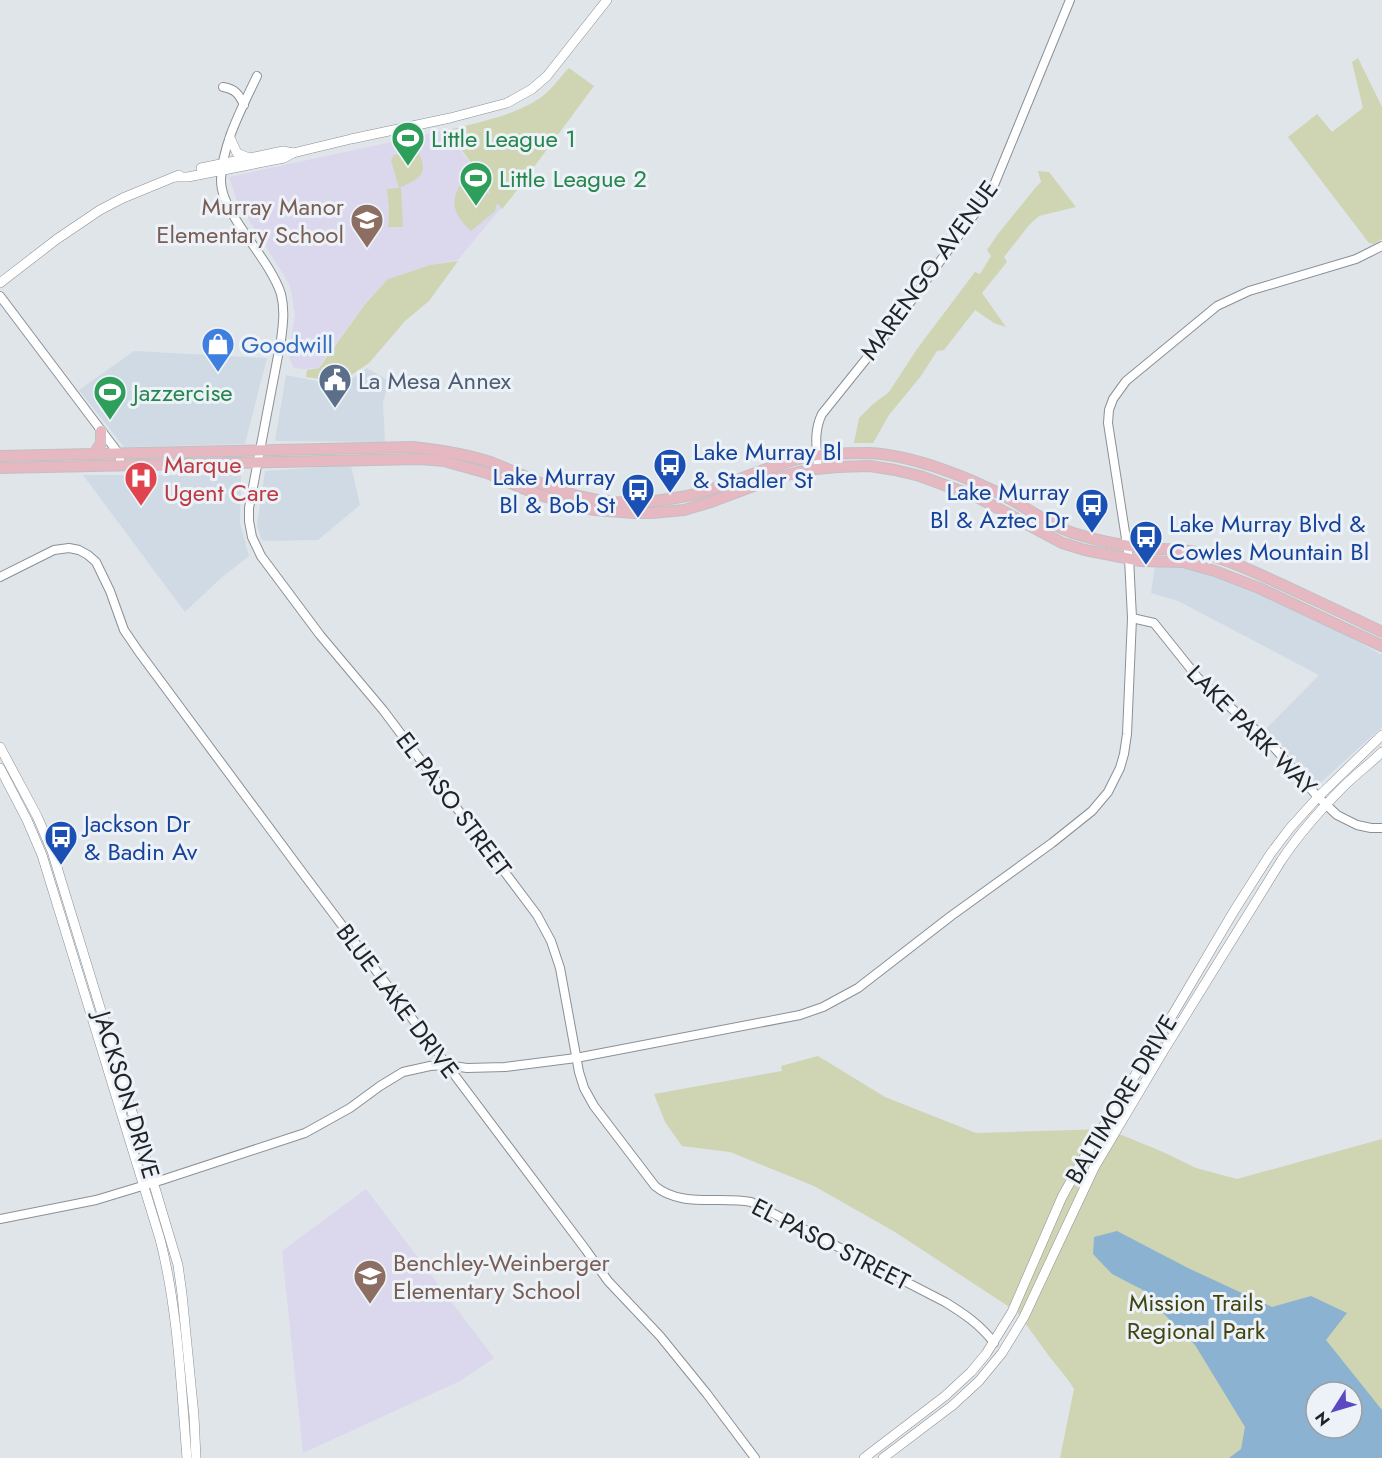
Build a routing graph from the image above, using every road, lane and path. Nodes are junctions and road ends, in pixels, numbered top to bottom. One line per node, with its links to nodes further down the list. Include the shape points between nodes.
1 (607, 0): 7 (main road, via 547,76 507,103)
2 (1070, 0): 19 (street, MARENGO AVENUE, via 992,190 895,323 819,418)
3 (257, 76): 5 (street, EL PASO STREET)
4 (223, 87): 5 (street, via 236,91)
5 (244, 105): 6 (street, EL PASO STREET)
6 (230, 138): 8 (main road, via 237,153); 9 (street, EL PASO STREET)
7 (293, 153): 8 (main road, via 283,151); 9 (main road, via 284,158)
8 (249, 158): 9 (main road)
9 (223, 167): 11 (main road, via 176,177 100,210); 14 (street, EL PASO STREET, via 224,197 276,282 283,305 281,340)
10 (1382, 246): 25 (street, via 1356,259 1249,291 1217,306 1119,389 1108,423)
11 (0, 283)
12 (0, 296): 13 (street)
13 (101, 431): 15 (street); 16 (main road, via 101,443)
14 (260, 450): 15 (main road); 19 (main road, via 413,447 444,451 496,464 562,491 618,502 682,497 771,466); 20 (street, EL PASO STREET)
15 (119, 453): 16 (main road); 21 (street)
16 (94, 454): 18 (main road)
17 (884, 455): 19 (main road); 24 (main road); 25 (main road, via 937,468 983,486 1067,531)
18 (0, 456)
19 (817, 456): 23 (street, MARENGO AVENUE)
20 (257, 462): 21 (main road); 23 (main road, via 444,461 573,506 652,513 684,510 775,478); 41 (street, EL PASO STREET, via 249,521 261,556 537,915 551,940 562,977)
21 (121, 465): 22 (main road)
22 (0, 468)
23 (818, 468): 24 (main road)
24 (882, 468): 25 (main road, via 920,476 977,497 1062,543 1084,550)
25 (1127, 552): 26 (main road, via 1143,548 1184,550); 27 (main road, via 1141,561 1183,562); 29 (street)
26 (1219, 558): 27 (main road); 30 (main road)
27 (1215, 571): 31 (main road)
28 (0, 577): 42 (street, BLUE LAKE DRIVE, via 54,550 79,550 96,562 124,630 139,652)
29 (1132, 618): 36 (street, LAKE PARK WAY, via 1154,623 1198,678 1270,743); 41 (street, via 1127,734 1120,768 1108,792 1092,811 1052,843 858,988 823,1007 800,1015)
30 (1382, 632)
31 (1382, 646)
32 (1382, 735): 36 (main road, BALTIMORE DRIVE)
33 (0, 747): 43 (main road, JACKSON DRIVE, via 52,851)
34 (1382, 752): 37 (main road, BALTIMORE DRIVE)
35 (0, 768): 43 (main road, JACKSON DRIVE, via 42,855)
36 (1318, 796): 37 (street, LAKE PARK WAY); 39 (main road, BALTIMORE DRIVE)
37 (1326, 805): 38 (street, LAKE PARK WAY, via 1350,823); 40 (main road, BALTIMORE DRIVE)
38 (1382, 828)
39 (1271, 854): 40 (street); 45 (main road, BALTIMORE DRIVE, via 1082,1161)
40 (1282, 859): 50 (main road, BALTIMORE DRIVE, via 1094,1168 1024,1317 1002,1353 953,1405)
41 (576, 1058): 42 (street, via 505,1067); 45 (street, EL PASO STREET, via 584,1089 594,1106 659,1190 681,1199 751,1202 945,1302 972,1319)
42 (446, 1065): 43 (street, via 403,1072 305,1133); 48 (street, BLUE LAKE DRIVE, via 604,1276 660,1336)
43 (149, 1184): 44 (street, via 96,1200); 46 (main road, JACKSON DRIVE, via 172,1297); 47 (main road, JACKSON DRIVE, via 178,1265)
44 (0, 1219)
45 (994, 1343): 49 (main road, BALTIMORE DRIVE, via 945,1396)
46 (187, 1458)
47 (196, 1458)
48 (755, 1458)
49 (864, 1458)
50 (883, 1458)

